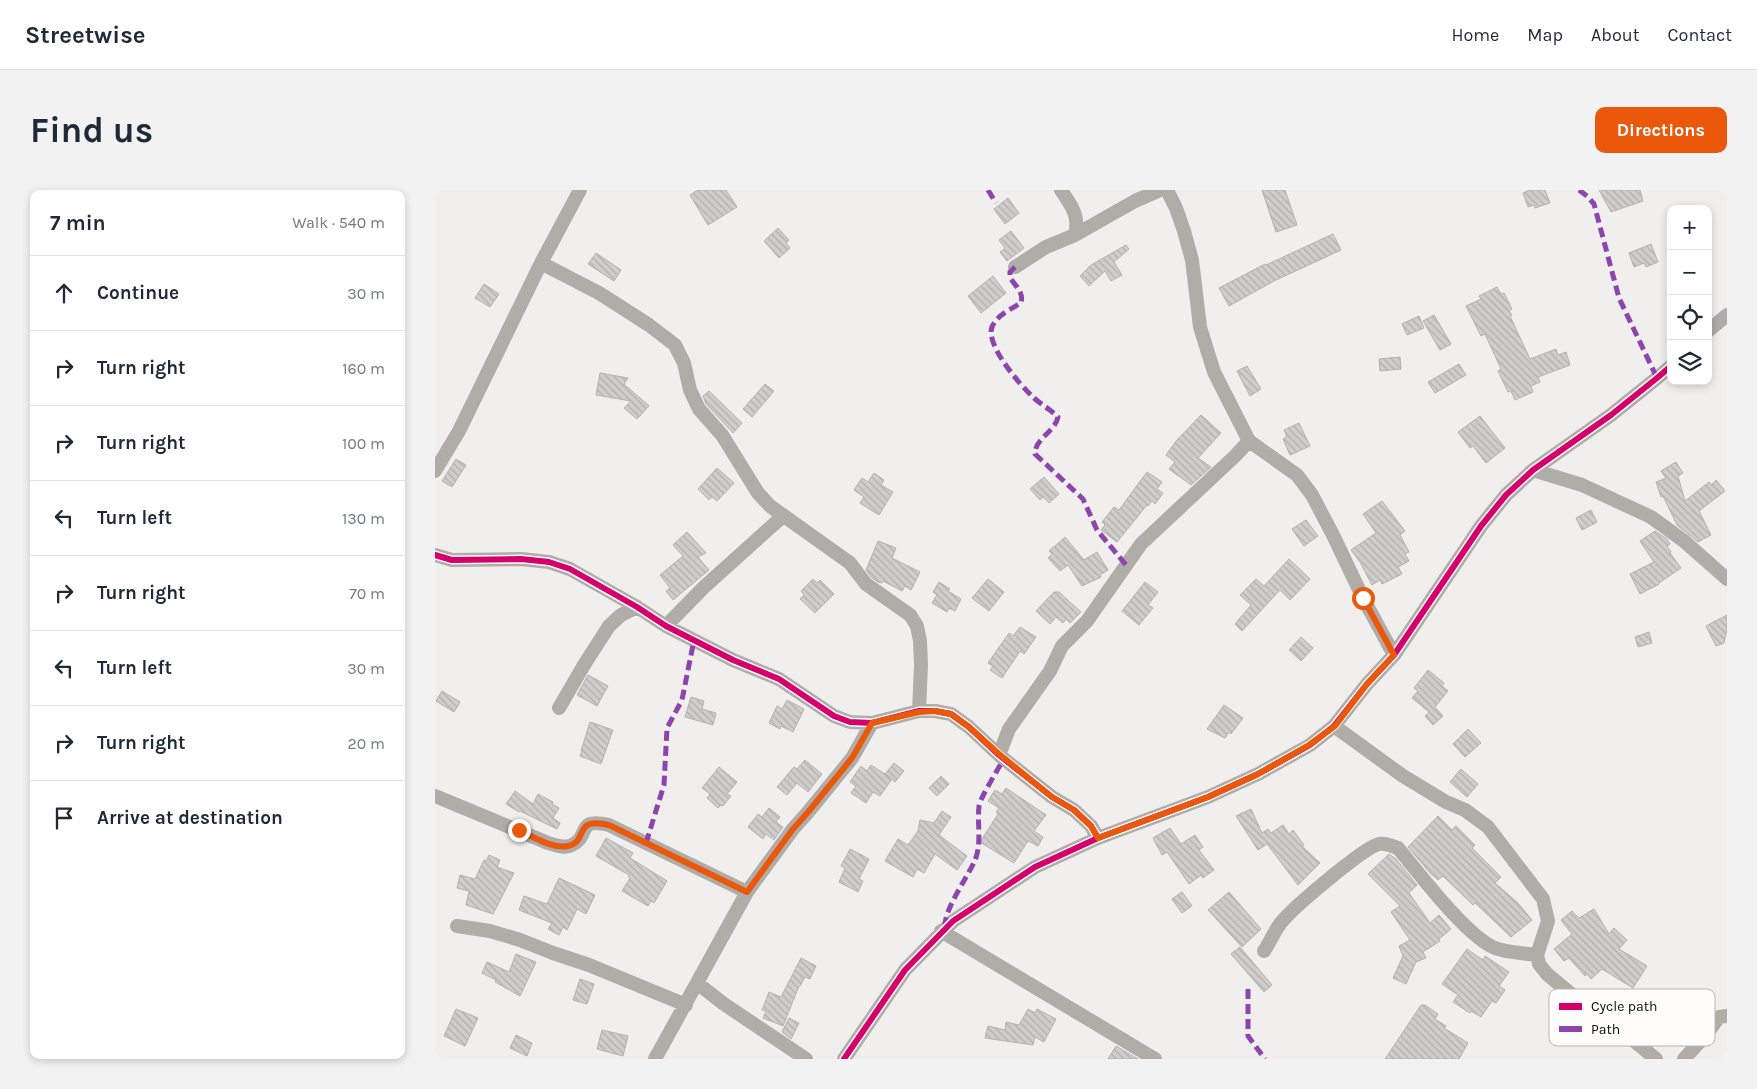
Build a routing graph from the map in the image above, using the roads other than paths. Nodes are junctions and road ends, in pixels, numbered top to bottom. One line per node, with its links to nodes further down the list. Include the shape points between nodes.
1 (580, 190): 6 (street)
2 (1061, 190): 5 (street, via 1077,216)
3 (1160, 190): 5 (street)
4 (1167, 190): 11 (street, via 1179,215 1190,253 1205,348)
5 (1075, 235): 7 (street, via 1046,247)
6 (541, 263): 13 (street, via 459,431); 14 (street, via 599,293 649,324 675,345 699,409 722,435 758,493)
7 (1015, 267)
8 (1727, 315): 9 (street)
9 (1712, 328)
10 (1667, 369): 12 (street, via 1611,415)
11 (1249, 441): 19 (street, via 1297,475 1312,495); 24 (street, via 1141,544 1087,621 1062,646 1050,671 1009,729)
12 (1533, 470): 16 (street, via 1582,485 1651,517); 19 (street, via 1505,495 1481,526)
13 (435, 471)
14 (783, 516): 18 (street); 21 (street, via 850,563 866,584 910,615 917,626 920,641)
15 (435, 555): 17 (street, via 452,560 549,562 570,569)
16 (1727, 579)
17 (637, 607): 18 (street); 20 (street, via 609,626)
18 (665, 626): 22 (street, via 779,679 834,716 850,722)
19 (1394, 655): 23 (street)
20 (559, 708)
21 (919, 712): 22 (street); 24 (street, via 951,714)
22 (872, 723): 27 (street, via 852,758 793,829)
23 (1335, 726): 26 (street, via 1258,774 1208,797); 31 (street, via 1403,776 1465,810 1488,827 1543,899 1548,921)
24 (999, 754): 26 (street, via 1052,797 1074,810)
25 (435, 796): 27 (street, via 563,847 577,841 590,823 609,825)
26 (1098, 838): 29 (street, via 1035,867 953,920)
27 (747, 892): 32 (street)
28 (457, 926): 34 (street, via 520,940)
29 (941, 932): 41 (street, via 905,970); 42 (street)
30 (1265, 951): 31 (street, via 1280,924 1298,906 1359,856 1381,844 1388,844 1398,848 1481,940 1495,948)
31 (1537, 955): 33 (street, via 1547,974)
32 (697, 983): 34 (street); 40 (street)
33 (1565, 989)
34 (686, 1005): 39 (street)
35 (1727, 1016): 36 (street, via 1719,1017)
36 (1715, 1022)
37 (1641, 1046): 43 (street)
38 (1696, 1046): 44 (street)
39 (655, 1059)
40 (806, 1059)
41 (844, 1059)
42 (1155, 1059)
43 (1657, 1059)
44 (1684, 1059)

